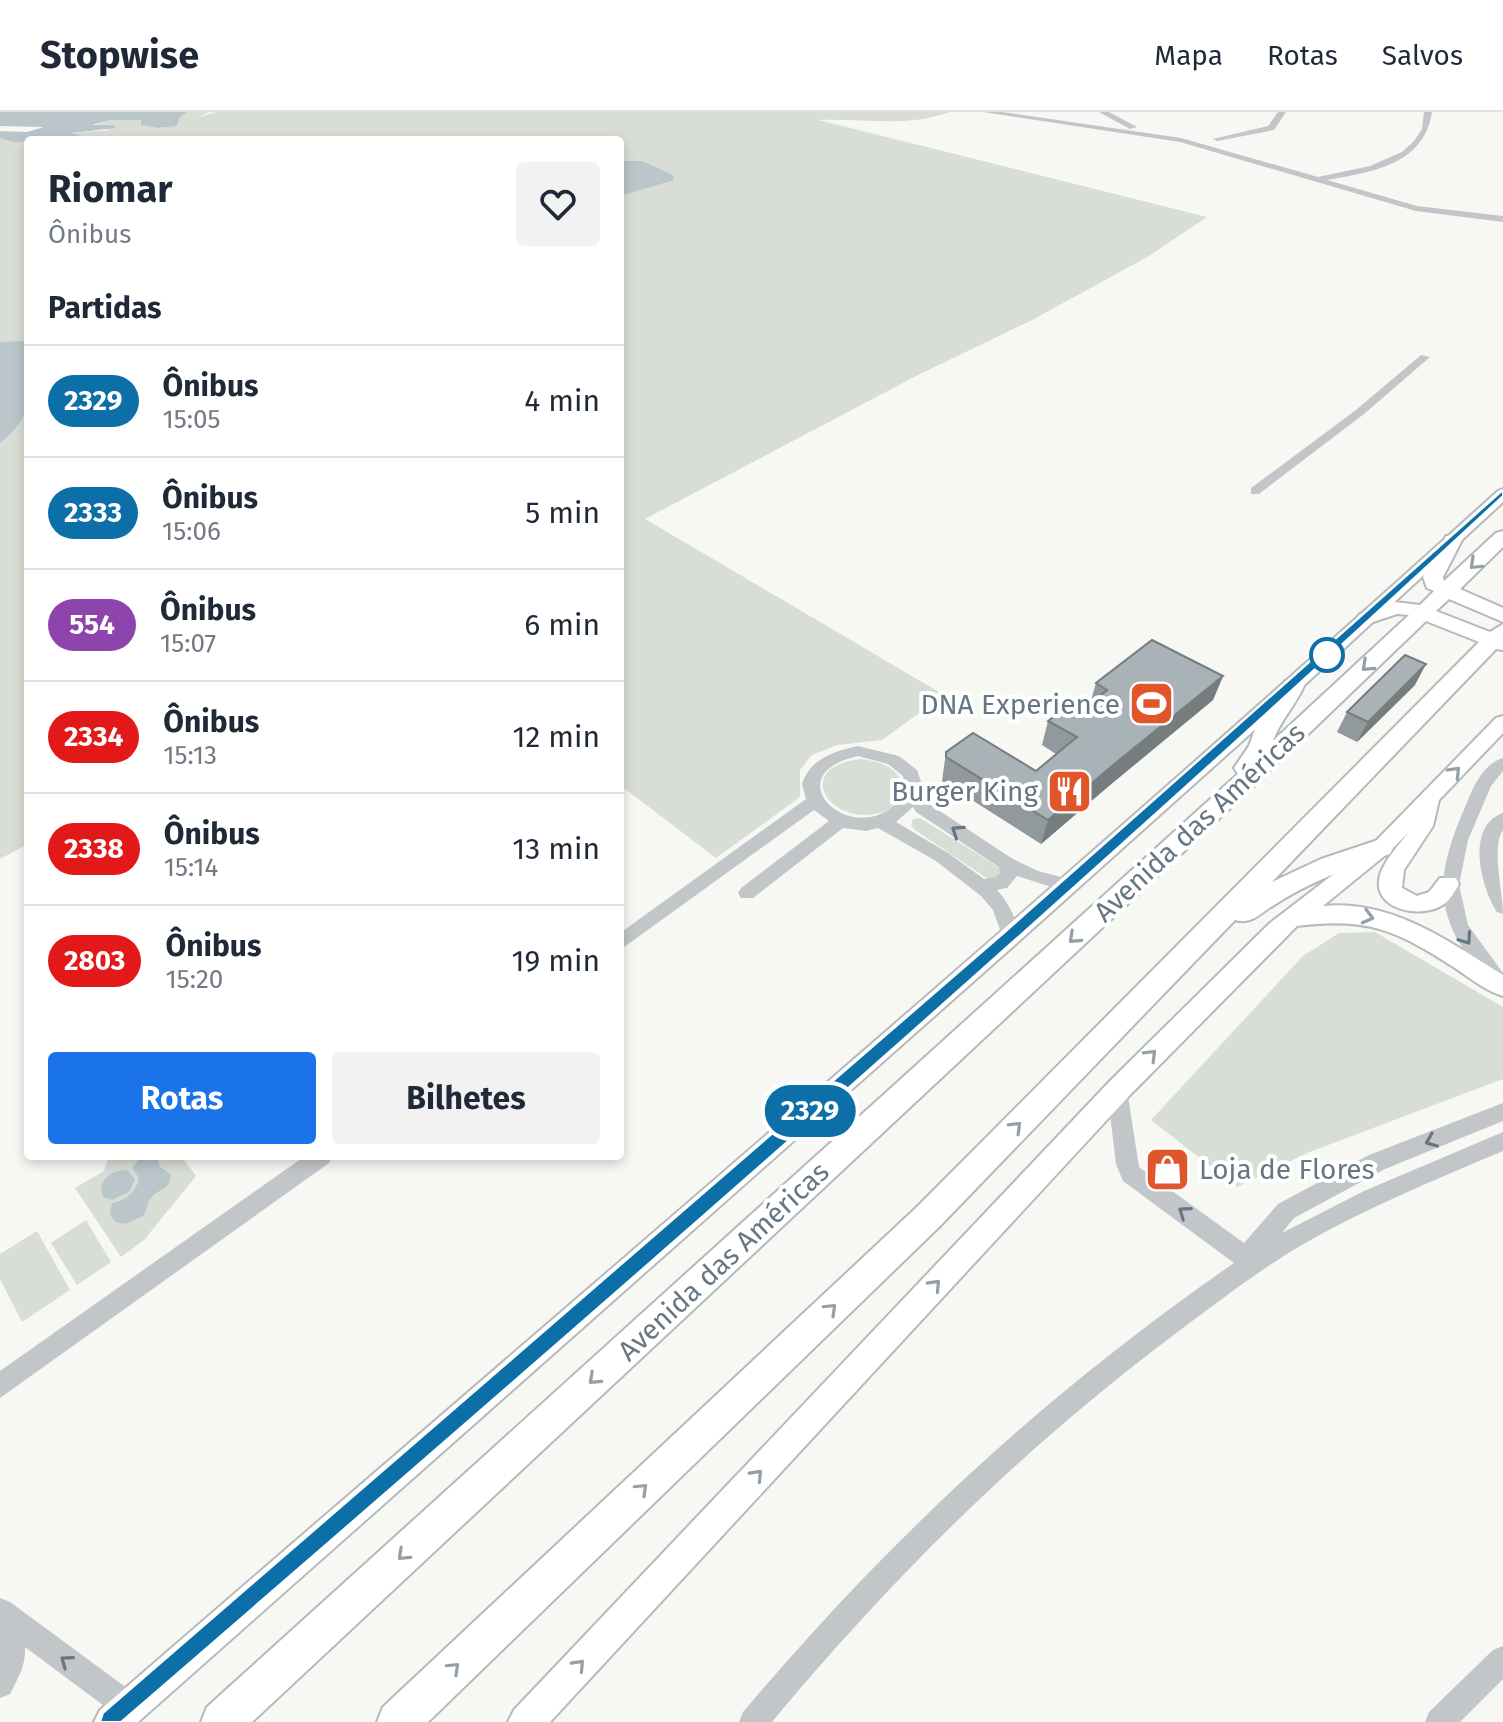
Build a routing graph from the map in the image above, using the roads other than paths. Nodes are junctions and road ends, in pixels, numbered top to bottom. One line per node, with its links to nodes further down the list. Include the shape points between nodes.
1 (987, 112): 7 (street)
2 (1103, 112): 8 (street)
3 (1282, 112): 11 (street, via 1271,128)
4 (1428, 112): 13 (street, via 1427,126 1412,150)
5 (1072, 115): 6 (street)
6 (1062, 118): 7 (street); 8 (street)
7 (1046, 120): 9 (street)
8 (1135, 129): 9 (street)
9 (1151, 135): 10 (street)
10 (1181, 140): 11 (street); 12 (street)
11 (1219, 141): 12 (street)
12 (1229, 155): 15 (street)
13 (1363, 171): 14 (street); 16 (street)
14 (1331, 177): 15 (street); 16 (street)
15 (1315, 179): 17 (street)
16 (1359, 184): 17 (street)
17 (1382, 198): 18 (street)
18 (1503, 219)
19 (1425, 357): 20 (street)
20 (1255, 491)
21 (1503, 494): 23 (main road, Avenida das Américas)
22 (1503, 537): 24 (highway, Avenida das Américas, one-way to 24)
23 (1453, 540): 24 (highway, via 1433,577); 25 (main road, Avenida das Américas)
24 (1435, 602): 25 (highway); 26 (highway); 26 (highway); 31 (highway, Avenida das Américas, one-way to 31)
25 (1367, 618): 27 (main road, Avenida das Américas)
26 (1501, 632): 49 (highway)
27 (1293, 686): 31 (highway, via 1247,764); 42 (main road, Avenida das Américas)
28 (1503, 722): 34 (main road, one-way to 28)
29 (1503, 763): 33 (street, via 1492,770)
30 (1503, 774): 33 (street)
31 (1247, 779): 61 (highway, Avenida das Américas, one-way to 61)
32 (914, 791): 35 (street, via 902,766 858,751 817,767 810,790); 38 (street, via 904,810); 40 (street, one-way to 32, via 922,808)
33 (1477, 798): 41 (street, via 1456,843)
34 (1429, 799): 39 (main road); 41 (main road, via 1425,826 1390,873 1389,885 1402,901 1420,904 1438,898)
35 (815, 801): 37 (street); 48 (street)
36 (1503, 819): 45 (street, via 1491,834 1493,888)
37 (842, 820): 38 (street); 44 (street)
38 (881, 822): 43 (street)
39 (1381, 848): 46 (main road); 49 (highway, via 1345,857 1262,898)
40 (1007, 864): 42 (street); 43 (street, via 1009,875 1001,883)
41 (1448, 884): 50 (street, one-way to 50, via 1456,924)
42 (1067, 885): 47 (main road, Avenida das Américas)
43 (980, 886): 47 (street, via 995,899)
44 (747, 893)
45 (1503, 907)
46 (1291, 918): 50 (main road, one-way to 50, via 1346,912 1375,918); 51 (main road, one-way to 46)
47 (1010, 936): 60 (main road, Avenida das Américas)
48 (624, 940)
49 (1192, 950): 62 (highway, one-way to 49, via 929,1216)
50 (1503, 986)
51 (1117, 1090): 55 (street, one-way to 51, via 1131,1174); 63 (main road, one-way to 51)
52 (1503, 1112): 55 (street, one-way to 55, via 1377,1162 1286,1211)
53 (1503, 1141): 55 (street)
54 (316, 1160): 56 (street)
55 (1250, 1260): 64 (street, via 1016,1444 898,1555)
56 (0, 1386)
57 (5, 1616): 59 (street, via 12,1661); 60 (street, one-way to 57)
58 (1503, 1660): 65 (street)
59 (0, 1684)
60 (120, 1715)
61 (222, 1722)
62 (398, 1722)
63 (526, 1722)
64 (753, 1722)
65 (1439, 1722)

